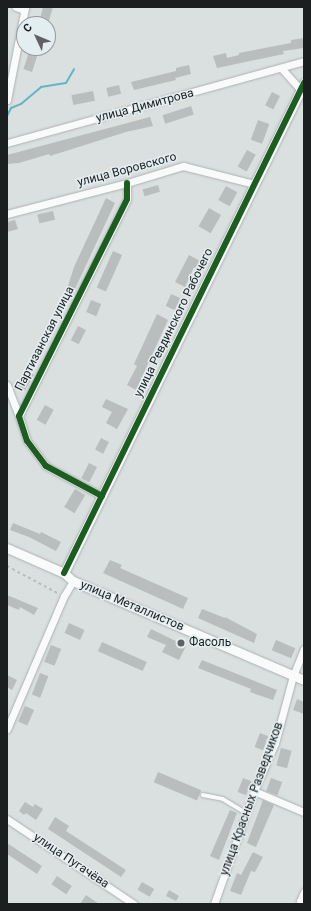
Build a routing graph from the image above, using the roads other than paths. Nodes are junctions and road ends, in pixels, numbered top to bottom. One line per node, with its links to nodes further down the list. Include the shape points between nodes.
1 (16, 7): 2 (street)
2 (24, 8): 6 (street)
3 (304, 61): 4 (street, улица Димитрова)
4 (282, 69): 5 (street); 7 (street, улица Димитрова)
5 (303, 88): 9 (street, улица Ревдинского Рабочего)
6 (7, 100)
7 (7, 143)
8 (127, 183): 9 (street, улица Воровского, via 183,166); 10 (street, улица Воровского); 12 (street, Партизанская улица, via 127,199)
9 (254, 184): 13 (street, улица Ревдинского Рабочего)
10 (7, 214)
11 (7, 385): 12 (street)
12 (19, 416): 13 (street, via 28,440 46,466)
13 (102, 496): 15 (street, улица Ревдинского Рабочего)
14 (7, 548): 15 (street, улица Металлистов)
15 (64, 573): 16 (street, улица Металлистов)
16 (73, 581): 18 (street, улица Металлистов); 20 (street, via 64,596)
17 (304, 649): 18 (street, улица Красных Разведчиков)
18 (293, 676): 19 (street, улица Металлистов); 21 (street, улица Красных Разведчиков, via 276,743)
19 (304, 680)
20 (7, 729)
21 (254, 791): 23 (street); 24 (street, улица Красных Разведчиков)
22 (203, 795): 24 (lane, via 223,799)
23 (304, 812)
24 (247, 813): 29 (street, улица Красных Разведчиков)
25 (7, 819): 28 (street, улица Пугачёва)
26 (304, 892): 27 (street)
27 (302, 903)
28 (134, 904)
29 (214, 904)

